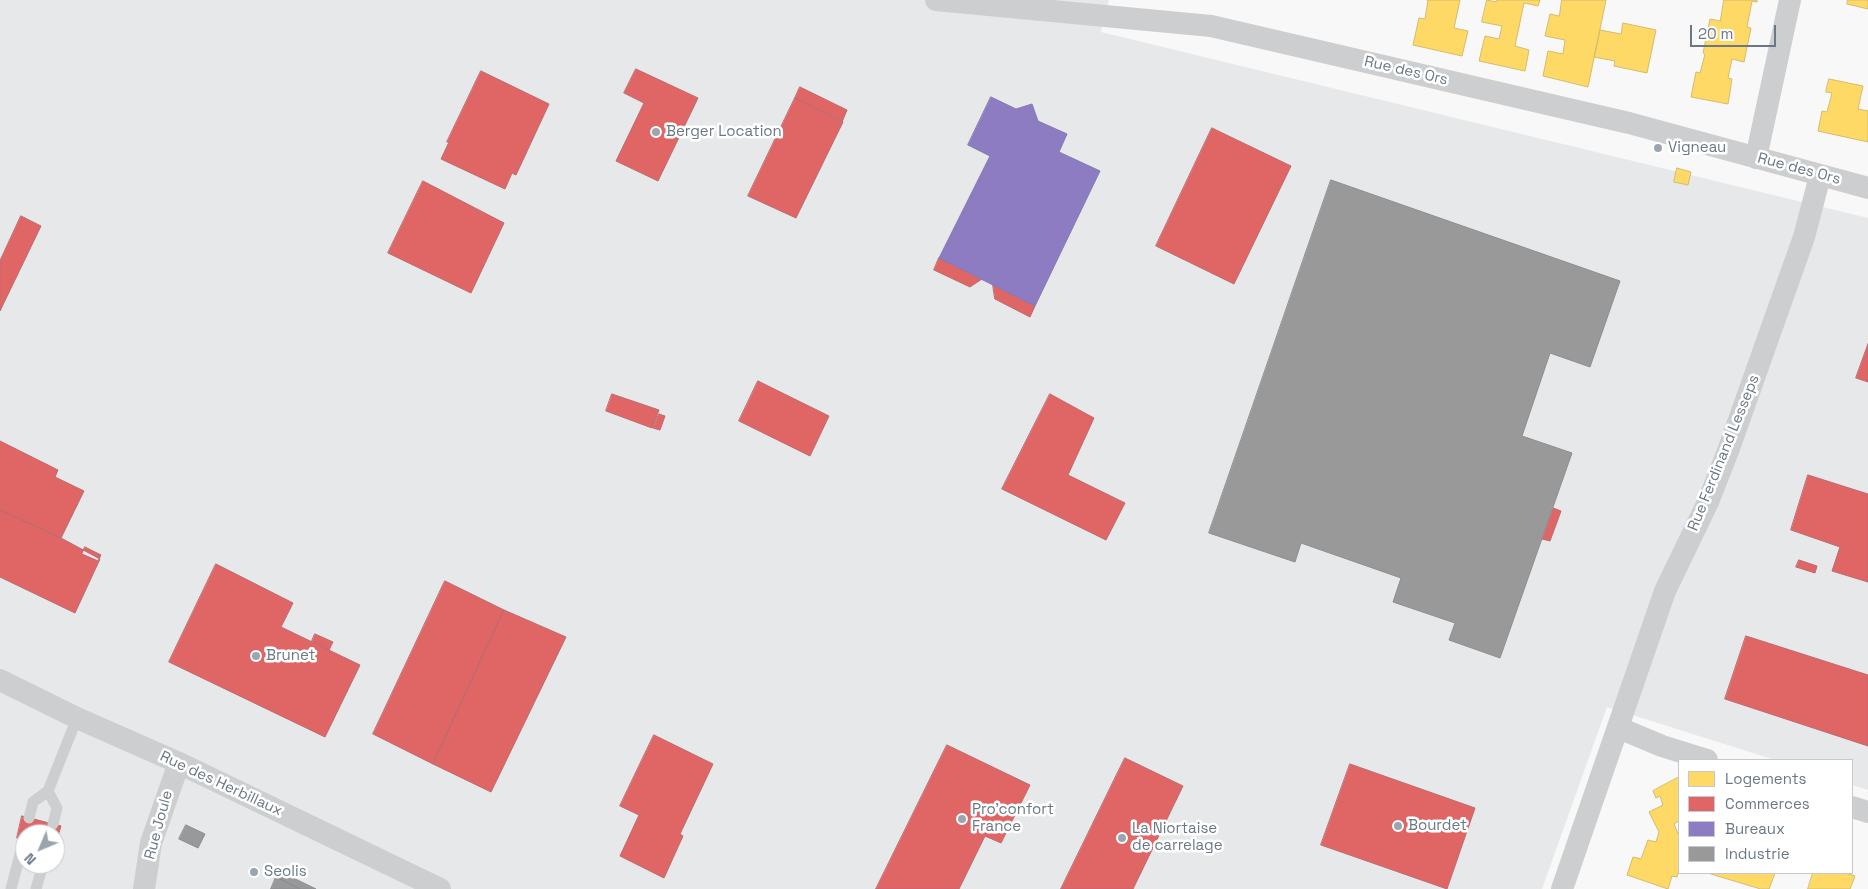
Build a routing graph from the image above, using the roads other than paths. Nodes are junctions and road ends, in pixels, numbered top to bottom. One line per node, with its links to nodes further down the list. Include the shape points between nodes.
1 (936, 0): 3 (street, Rue des Ors, via 1211,26 1629,123)
2 (1790, 0): 3 (street)
3 (1756, 158): 4 (street, Rue des Ors)
4 (1820, 176): 5 (street, Rue des Ors); 8 (street, Rue Ferdinand Lesseps, via 1804,237 1728,451 1708,502 1665,591)
5 (1868, 188)
6 (0, 680): 7 (street, Rue des Herbillaux)
7 (77, 718): 10 (street, Rue des Herbillaux); 11 (lane)
8 (1619, 728): 9 (street); 22 (street, Rue Ferdinand Lesseps)
9 (1705, 759)
10 (179, 763): 20 (street, Rue Joule, via 152,843); 21 (street, Rue des Herbillaux)
11 (48, 791): 14 (lane, via 33,802); 15 (lane, via 57,808)
12 (1853, 807): 13 (street)
13 (1868, 812)
14 (29, 818)
15 (53, 824)
16 (15, 874): 18 (lane)
17 (40, 874): 19 (lane)
18 (11, 889)
19 (36, 889)
20 (144, 889)
21 (440, 889)
22 (1562, 889)

